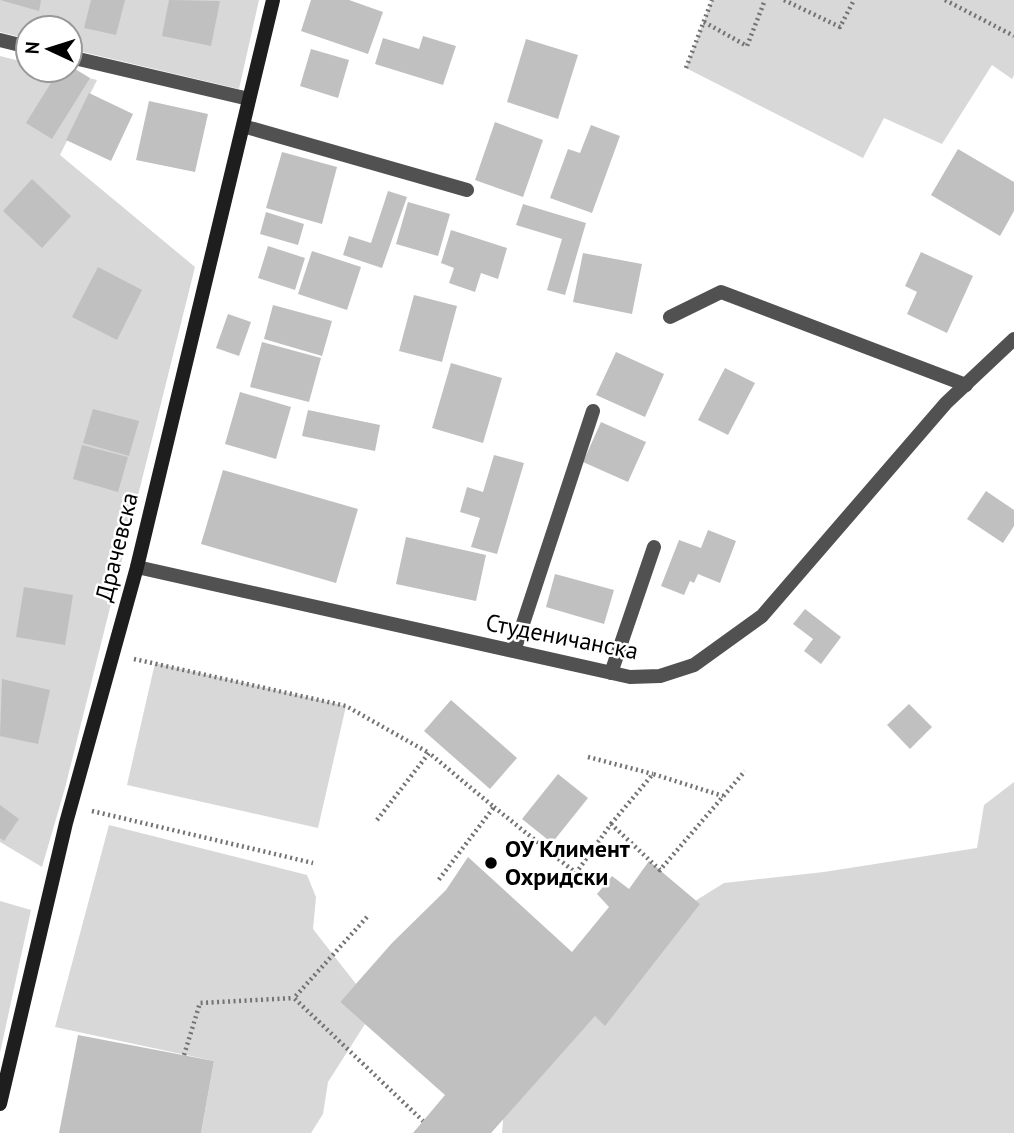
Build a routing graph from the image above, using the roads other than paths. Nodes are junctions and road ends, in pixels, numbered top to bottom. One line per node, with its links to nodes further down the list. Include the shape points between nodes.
1 (273, 0): 3 (main road, Драчевска)
2 (84, 60): 3 (street)
3 (249, 99): 4 (main road, Драчевска)
4 (243, 126): 5 (street); 12 (main road, Драчевска)
5 (467, 190)
6 (670, 317): 9 (street, via 721,292)
7 (1014, 339): 8 (street, Студеничанска)
8 (1008, 351): 9 (street, Студеничанска)
9 (965, 385): 14 (street, Студеничанска, via 762,616 694,665 660,676)
10 (593, 411): 13 (street)
11 (654, 547): 14 (street)
12 (137, 567): 13 (street, Студеничанска); 15 (main road, Драчевска, via 70,806)
13 (514, 651): 14 (street, Студеничанска)
14 (611, 673)
15 (0, 1104)

